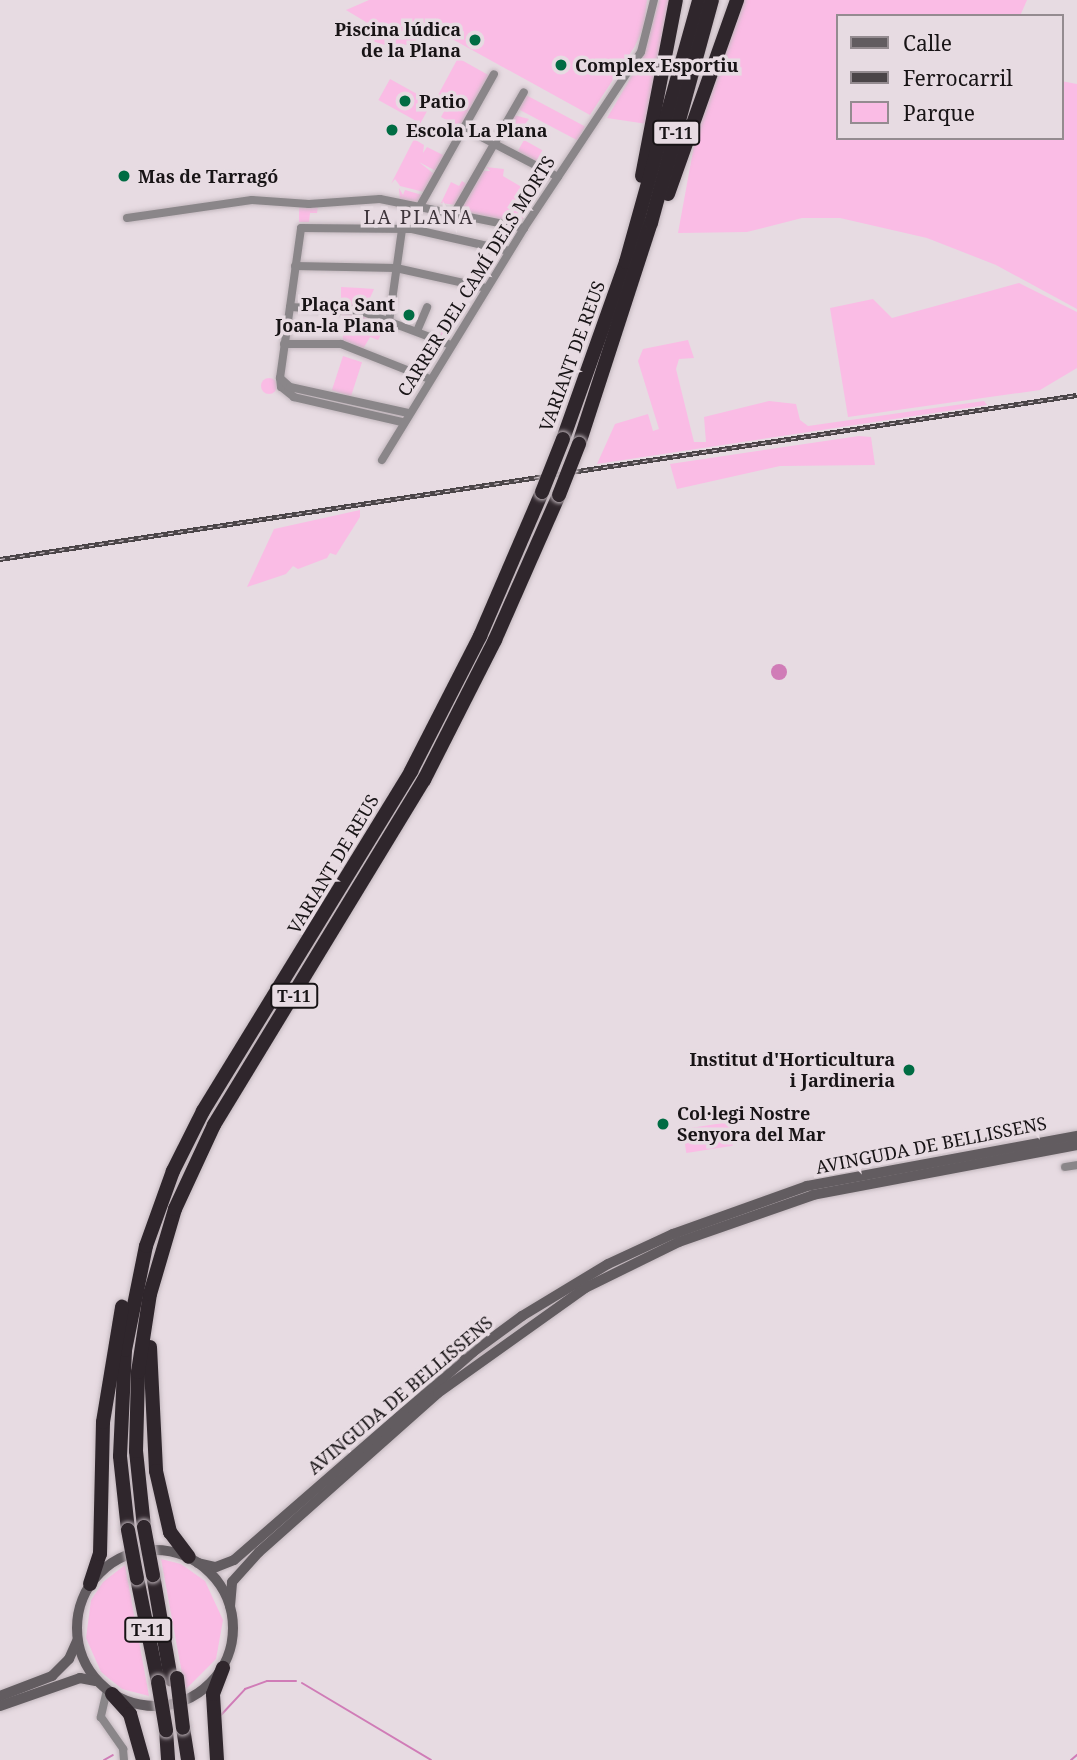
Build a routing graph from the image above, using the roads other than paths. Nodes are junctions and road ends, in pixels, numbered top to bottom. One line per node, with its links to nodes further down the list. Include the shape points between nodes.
1 (654, 0): 10 (street, CARRER DEL CAMÍ DELS MORTS, via 641,52)
2 (676, 0): 17 (highway, via 624,252)
3 (699, 0): 17 (highway, VARIANT DE REUS / T-11)
4 (712, 0): 17 (highway, VARIANT DE REUS / T-11)
5 (737, 0): 17 (highway, via 648,254)
6 (494, 74): 8 (street)
7 (524, 92): 9 (street)
8 (464, 128): 9 (street); 11 (street)
9 (494, 144): 10 (street); 12 (street)
10 (558, 177): 14 (street, CARRER DEL CAMÍ DELS MORTS)
11 (419, 206): 12 (street); 13 (street, via 380,199 319,204 252,200)
12 (455, 212): 14 (street)
13 (127, 218)
14 (524, 228): 16 (street, CARRER DEL CAMÍ DELS MORTS)
15 (402, 229): 16 (street); 18 (street, via 300,228); 19 (street)
16 (510, 251): 20 (street, CARRER DEL CAMÍ DELS MORTS)
17 (632, 264): 35 (highway, VARIANT DE REUS / T-11, bridge, via 480,636 411,771 209,1101); 36 (highway, VARIANT DE REUS / T-11, bridge, via 579,444 495,640 424,780 214,1125)
18 (295, 266): 19 (street); 21 (street)
19 (396, 268): 20 (street); 23 (street)
20 (486, 288): 26 (street, CARRER DEL CAMÍ DELS MORTS)
21 (290, 307): 23 (street, via 361,311); 25 (street)
22 (427, 307): 24 (street)
23 (389, 322): 24 (street)
24 (417, 331): 26 (street)
25 (284, 344): 27 (street, via 341,344); 28 (street, via 280,378)
26 (451, 345): 27 (street, CARRER DEL CAMÍ DELS MORTS)
27 (430, 379): 29 (street, CARRER DEL CAMÍ DELS MORTS)
28 (288, 390): 29 (street); 30 (street)
29 (408, 413): 30 (street, CARRER DEL CAMÍ DELS MORTS)
30 (402, 422): 31 (street, CARRER DEL CAMÍ DELS MORTS)
31 (382, 460)
32 (1076, 1138): 37 (main road, AVINGUDA DE BELLISSENS, via 807,1186 673,1234 608,1264 473,1352 234,1560 216,1567); 39 (main road, AVINGUDA DE BELLISSENS, via 813,1195 678,1241 585,1288 448,1385 269,1544 235,1577)
33 (1077, 1165): 34 (street)
34 (1065, 1167)
35 (173, 1171): 38 (highway, via 134,1263 111,1357 103,1422 100,1554); 42 (highway, VARIANT DE REUS / T-11, bridge, via 139,1272 125,1350 120,1442 137,1578 149,1638)
36 (175, 1209): 37 (highway, via 151,1337 150,1427 167,1520 177,1546); 42 (highway, VARIANT DE REUS / T-11, bridge, via 150,1294 138,1372 136,1451 144,1527 164,1633)
37 (194, 1560): 38 (main road, via 163,1550 139,1551 107,1566); 39 (main road, via 215,1578)
38 (90, 1584): 40 (main road, via 80,1606)
39 (230, 1606): 41 (main road, via 233,1634)
40 (78, 1638): 43 (main road, via 88,1668); 44 (main road, via 59,1671)
41 (219, 1673): 43 (main road, via 193,1697 165,1706 142,1706); 55 (highway, via 209,1699); 56 (highway, via 214,1694)
42 (165, 1681): 46 (highway, VARIANT DE REUS / T-11)
43 (107, 1690): 45 (main road, via 80,1678); 47 (highway, via 130,1714); 48 (street, via 101,1717 123,1749)
44 (0, 1696)
45 (0, 1706)
46 (172, 1729): 51 (highway); 52 (highway, VARIANT DE REUS / T-11); 53 (highway, VARIANT DE REUS / T-11); 54 (highway)
47 (137, 1732): 49 (highway); 50 (highway)
48 (124, 1760)
49 (136, 1760)
50 (143, 1760)
51 (159, 1760)
52 (168, 1760)
53 (181, 1760)
54 (188, 1760)
55 (210, 1760)
56 (217, 1760)

